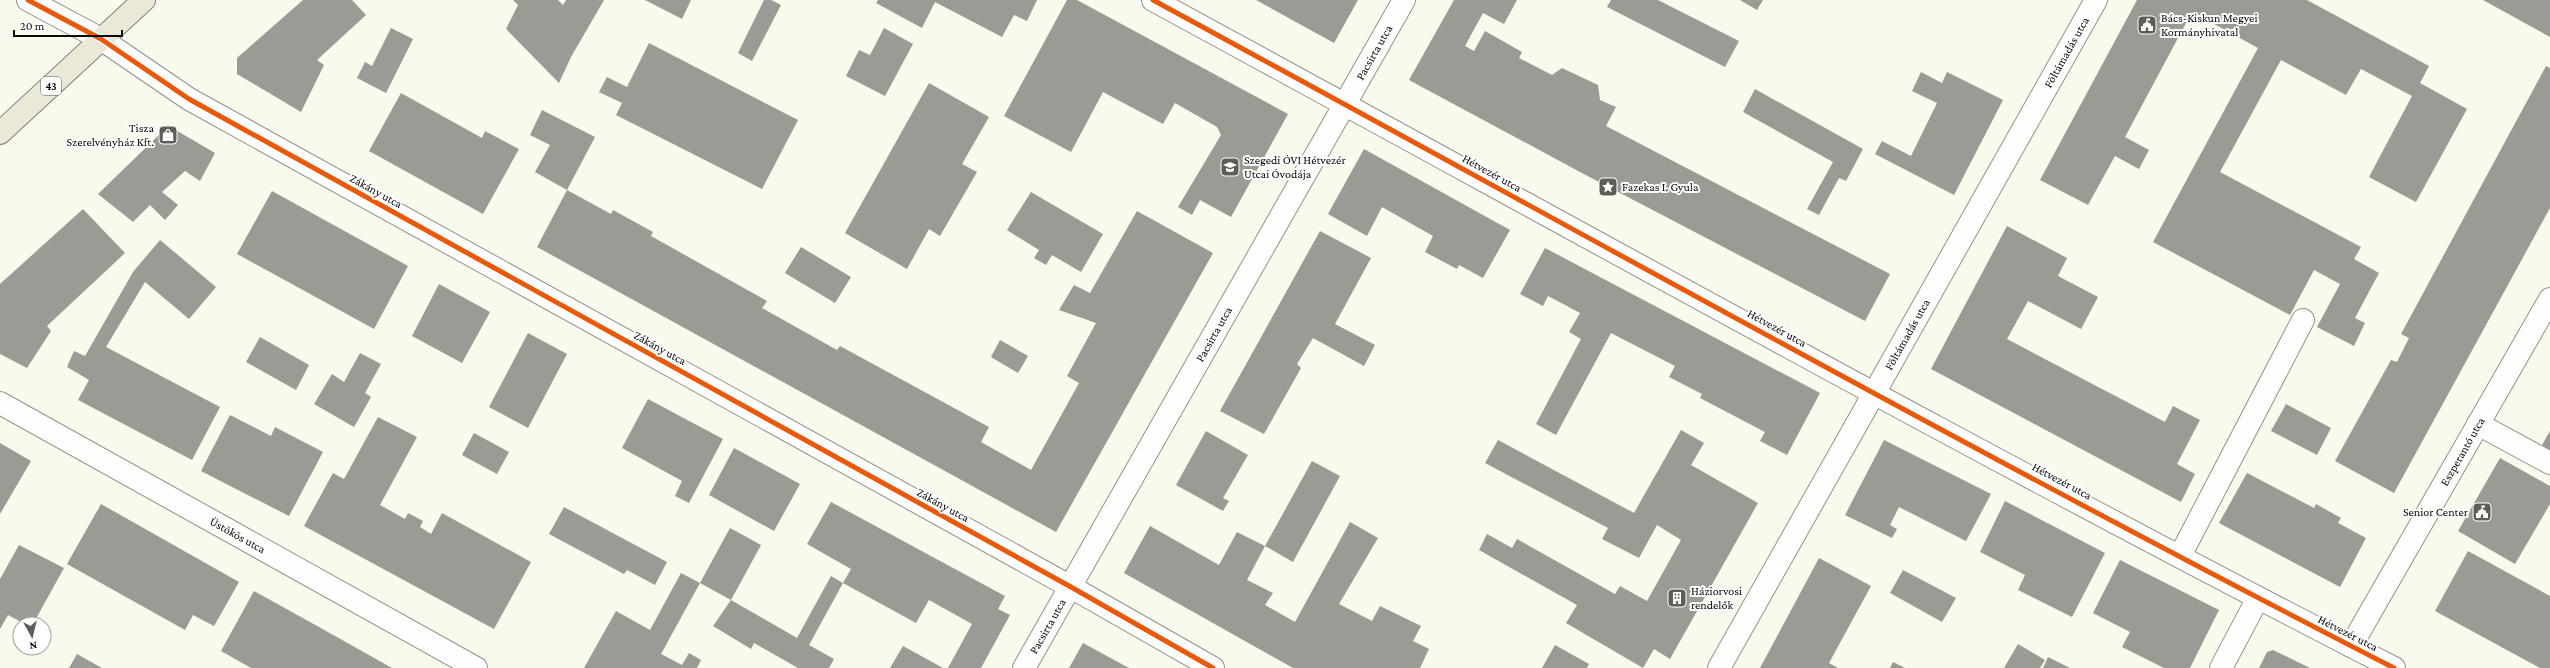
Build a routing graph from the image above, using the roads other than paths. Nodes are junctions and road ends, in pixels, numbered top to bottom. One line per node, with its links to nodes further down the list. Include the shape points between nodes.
1 (28, 0): 6 (street, Zákány utca)
2 (144, 0): 6 (main road, 43)
3 (1153, 0): 7 (street, Hétvezér utca)
4 (1404, 0): 7 (street, Pacsirta utca)
5 (2096, 0): 11 (street, Föltámadás utca)
6 (101, 39): 8 (main road, 43); 16 (street, Zákány utca, via 188,99)
7 (1345, 104): 11 (street, Hétvezér utca); 16 (street, Pacsirta utca)
8 (0, 133)
9 (2550, 299): 13 (street, Eszperantó utca)
10 (2303, 320): 15 (street)
11 (1874, 391): 15 (street, Hétvezér utca); 22 (street, Föltámadás utca)
12 (0, 403): 19 (street, Üstökös utca)
13 (2478, 424): 14 (street); 18 (street, Eszperantó utca)
14 (2550, 463)
15 (2180, 556): 17 (street, Hétvezér utca)
16 (1071, 587): 20 (street, Pacsirta utca); 21 (street, Zákány utca)
17 (2258, 598): 18 (street, Hétvezér utca); 23 (street)
18 (2351, 646): 24 (street, Hétvezér utca)
19 (476, 668)
20 (1024, 668)
21 (1213, 668)
22 (1719, 668)
23 (2221, 668)
24 (2394, 668)

